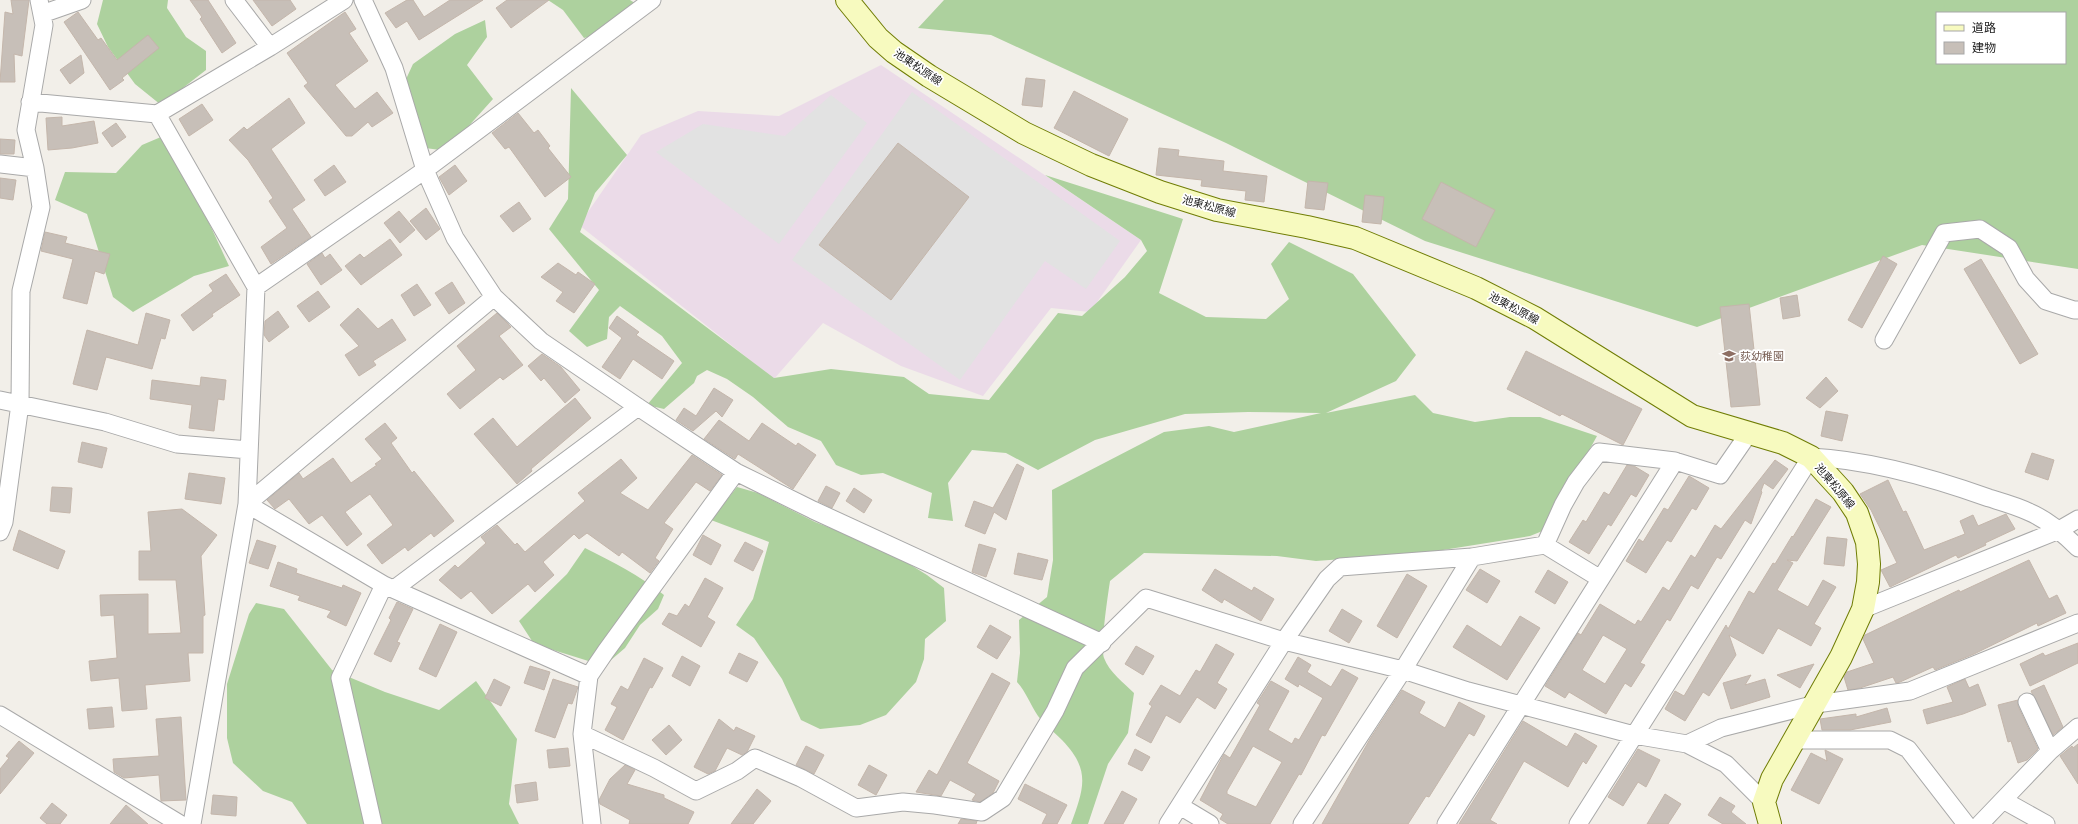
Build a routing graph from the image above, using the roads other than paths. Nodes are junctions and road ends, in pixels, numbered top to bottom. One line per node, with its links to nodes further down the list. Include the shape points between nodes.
1 (82, 0): 7 (street)
2 (234, 0): 8 (street)
3 (344, 0): 8 (street)
4 (363, 0): 13 (street, via 394,68)
5 (652, 0): 13 (street)
6 (847, 0): 21 (main road, 池東松原線, via 878,38 894,52 1024,133 1160,192 1217,210 1355,238 1476,288 1536,318 1692,416)
7 (41, 7): 9 (street, via 44,25)
8 (270, 47): 10 (street)
9 (30, 102): 10 (street); 12 (street, via 26,130)
10 (157, 114): 14 (street)
11 (0, 164): 12 (street)
12 (35, 168): 19 (street, via 41,208 20,292)
13 (425, 170): 14 (street); 15 (street, via 455,238)
14 (256, 287): 22 (street)
15 (494, 297): 20 (street, via 541,341); 26 (street)
16 (2078, 310): 17 (street, via 2046,301 2026,279 2009,248 1980,229 1944,233)
17 (1884, 340)
18 (0, 400): 19 (street)
19 (20, 404): 22 (street, via 105,422 177,444); 29 (street, via 4,522)
20 (638, 407): 25 (street); 34 (street)
21 (1749, 433): 23 (main road, 池東松原線, via 1784,443); 24 (street, via 1720,475)
22 (249, 450): 26 (street)
23 (1811, 457): 28 (street, via 1835,458 1962,488 2030,512); 35 (main road, 池東松原線, via 1843,492 1857,512 1867,542 1870,564); 47 (street)
24 (1674, 462): 30 (street, via 1599,452 1576,482); 33 (street)
25 (736, 472): 38 (street); 40 (street)
26 (247, 504): 34 (street); 55 (street)
27 (2078, 519): 28 (street)
28 (2059, 530): 31 (street); 35 (street)
29 (0, 532)
30 (1545, 545): 32 (street); 33 (street)
31 (2078, 548)
32 (1472, 557): 37 (street, via 1340,567 1327,579); 39 (street)
33 (1600, 578): 42 (street)
34 (389, 588): 40 (street); 56 (street, via 340,678)
35 (1863, 609): 43 (main road, 池東松原線)
36 (2078, 622): 43 (street, via 1910,691)
37 (1284, 641): 38 (street, via 1146,598); 39 (street); 53 (street)
38 (1102, 643): 46 (street, via 1075,668 1055,711 1003,798 982,812 903,802 856,808 801,778 755,758 737,771 696,791)
39 (1403, 670): 42 (street, via 1468,691); 60 (street)
40 (589, 676): 46 (street)
41 (2027, 702): 50 (street)
42 (1520, 703): 47 (street); 61 (street)
43 (1816, 704): 48 (main road, 池東松原線); 49 (street, via 1721,728)
44 (0, 715): 54 (street)
45 (2078, 727): 50 (street)
46 (582, 734): 57 (street)
47 (1634, 735): 49 (street); 62 (street)
48 (1795, 740): 52 (main road, 池東松原線, via 1772,780); 64 (street, via 1890,740 1908,749)
49 (1687, 744): 52 (street, via 1726,764)
50 (2050, 751): 51 (street)
51 (2004, 800): 65 (street); 66 (street)
52 (1764, 802): 63 (main road)
53 (1180, 806): 58 (street); 59 (street)
54 (180, 824)
55 (192, 824)
56 (373, 824)
57 (592, 824)
58 (1168, 824)
59 (1210, 824)
60 (1302, 824)
61 (1446, 824)
62 (1578, 824)
63 (1770, 824)
64 (1966, 824)
65 (1980, 824)
66 (2046, 824)

